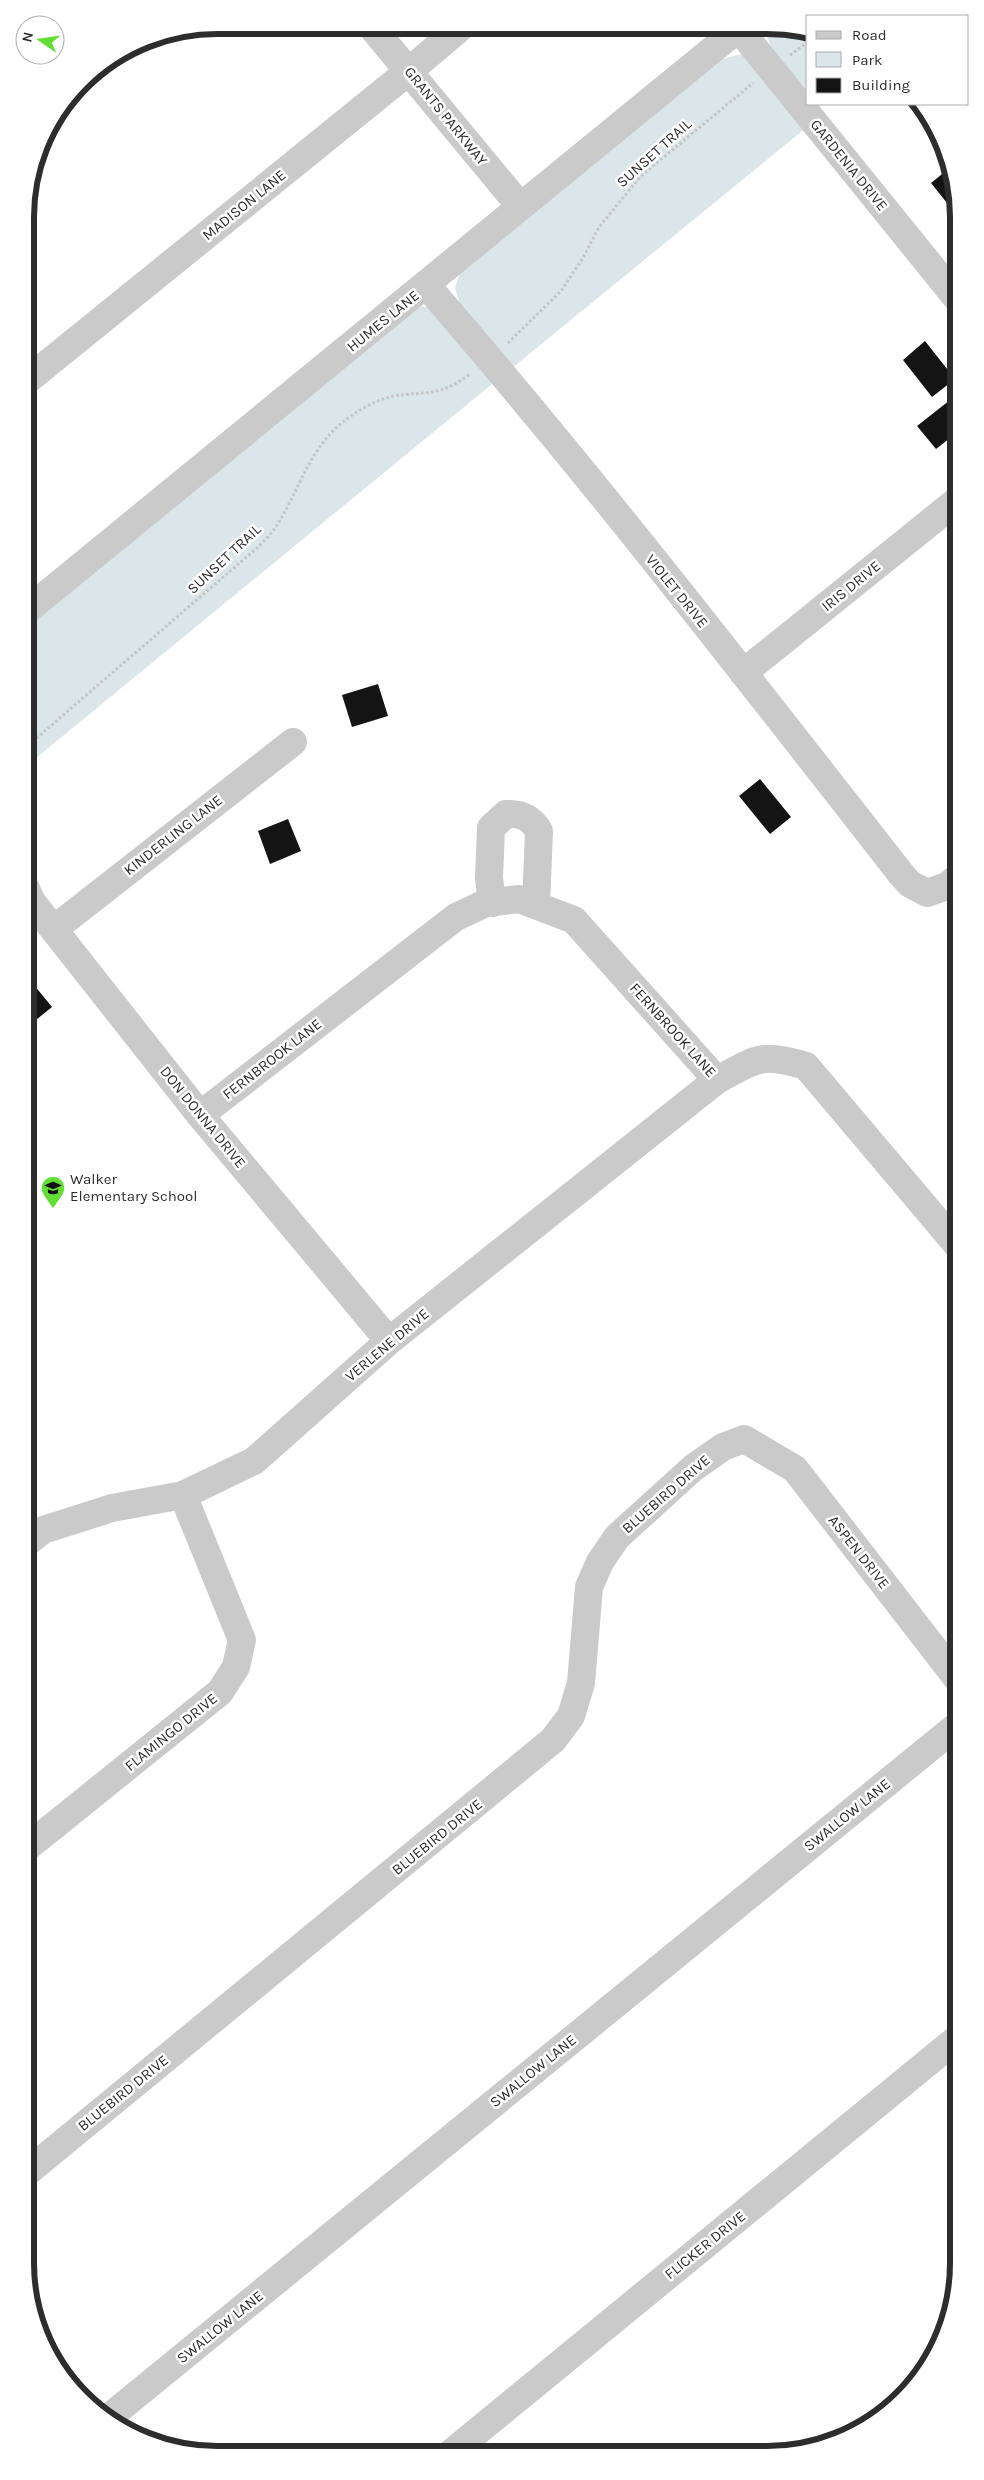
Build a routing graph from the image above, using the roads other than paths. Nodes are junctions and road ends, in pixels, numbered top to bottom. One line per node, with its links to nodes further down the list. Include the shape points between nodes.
1 (378, 34): 5 (street, GRANTS PARKWAY)
2 (452, 34): 5 (street, MADISON LANE)
3 (733, 34): 6 (street, HUMES LANE)
4 (743, 34): 8 (street, GARDENIA DRIVE)
5 (409, 72): 6 (street, GRANTS PARKWAY); 9 (street, MADISON LANE)
6 (520, 206): 7 (street, HUMES LANE)
7 (427, 286): 11 (street, HUMES LANE); 12 (street, VIOLET DRIVE, via 496,366)
8 (950, 290)
9 (34, 375)
10 (950, 506): 12 (street, IRIS DRIVE)
11 (34, 605)
12 (743, 673): 14 (street, VIOLET DRIVE, via 910,884 927,893)
13 (293, 742): 18 (street, KINDERLING LANE)
14 (950, 884)
15 (492, 902): 17 (street, FERNBROOK LANE, via 519,899); 17 (street, via 489,858 492,828 506,814 517,813 527,817 539,831); 20 (street, FERNBROOK LANE, via 456,917)
16 (34, 904): 18 (street, DON DONNA DRIVE)
17 (536, 905): 19 (street, FERNBROOK LANE, via 574,920)
18 (54, 929): 20 (street, DON DONNA DRIVE)
19 (717, 1080): 21 (street, FERNBROOK LANE, via 757,1059 779,1058 806,1066); 22 (street, VERLENE DRIVE)
20 (200, 1115): 22 (street, DON DONNA DRIVE)
21 (950, 1236)
22 (389, 1341): 24 (street, VERLENE DRIVE, via 254,1461)
23 (744, 1439): 26 (street, ASPEN DRIVE, via 795,1469); 30 (street, BLUEBIRD DRIVE, via 723,1447 693,1468 617,1537 600,1562 589,1587 581,1683 571,1716 553,1740)
24 (183, 1495): 25 (street, VERLENE DRIVE, via 112,1508 43,1530); 28 (street, FLAMINGO DRIVE, via 242,1640 236,1667 220,1692)
25 (34, 1537)
26 (950, 1669)
27 (950, 1731): 31 (street, SWALLOW LANE)
28 (34, 1842)
29 (950, 2044): 32 (street, FLICKER DRIVE)
30 (34, 2167)
31 (113, 2414)
32 (460, 2446)

